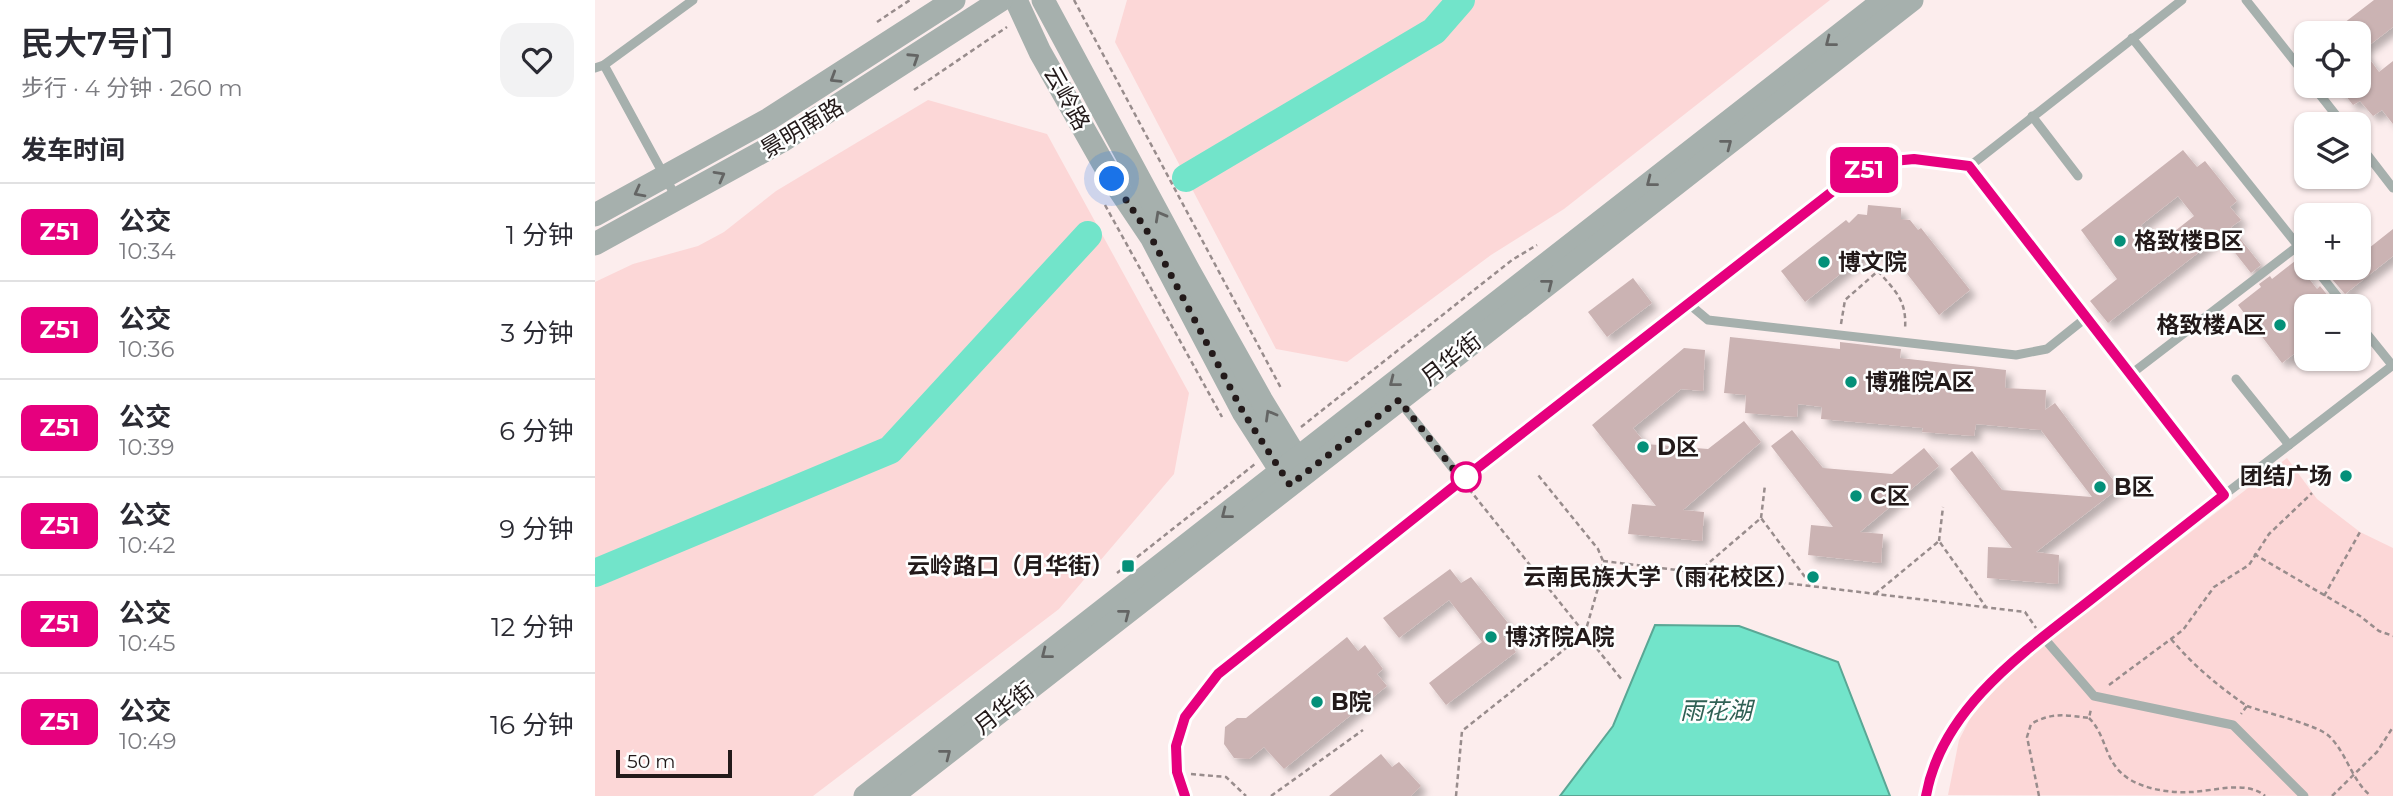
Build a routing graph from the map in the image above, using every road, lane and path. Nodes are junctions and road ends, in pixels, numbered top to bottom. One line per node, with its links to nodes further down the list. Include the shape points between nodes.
1 (693, 0): 16 (lane)
2 (910, 0): 12 (path)
3 (954, 0): 25 (street, 景明南路, one-way to 25, via 769,119)
4 (1001, 0): 28 (street, 景明南路, one-way to 4, via 782,141)
5 (1043, 0): 47 (street, 云岭路, one-way to 5)
6 (1074, 0): 43 (path)
7 (1884, 0): 47 (street, 月华街, one-way to 47)
8 (1912, 0): 44 (street, 月华街, one-way to 8)
9 (2246, 0): 15 (lane)
10 (2178, 1): 14 (lane)
11 (1015, 14): 13 (path); 17 (path); 47 (street, 云岭路, via 1151,237 1243,412)
12 (877, 23)
13 (1012, 36)
14 (2132, 38): 20 (lane); 30 (lane)
15 (2294, 61)
16 (600, 67): 25 (lane)
17 (914, 90)
18 (2322, 98): 19 (lane)
19 (2334, 112)
20 (2032, 116): 22 (lane); 24 (lane)
21 (2371, 156): 23 (lane)
22 (1969, 166): 35 (lane, via 1914,159 1883,162 1851,177); 36 (lane)
23 (2389, 174): 26 (lane)
24 (2078, 176)
25 (666, 177): 28 (lane); 29 (street, 景明南路, one-way to 29)
26 (2393, 188)
27 (1099, 195): 45 (path)
28 (678, 200): 31 (street, 景明南路)
29 (595, 215)
30 (2294, 241)
31 (595, 244)
32 (2294, 249): 41 (lane)
33 (2324, 280): 34 (lane)
34 (2336, 294)
35 (1689, 304): 37 (lane, via 1708,320); 49 (lane)
36 (2087, 317): 39 (lane, via 2047,349 2017,355); 41 (lane)
37 (1840, 335): 39 (lane); 39 (path, via 1845,300 1878,271 1904,304)
38 (2371, 339): 40 (lane)
39 (1903, 342)
40 (2392, 365): 46 (lane)
41 (2131, 374): 52 (lane)
42 (2236, 379): 46 (lane)
43 (1282, 390)
44 (1399, 400): 47 (street, 月华街); 49 (lane)
45 (1225, 422)
46 (2289, 445): 52 (lane)
47 (1293, 472): 78 (street, 月华街, one-way to 78); 79 (street, 月华街, one-way to 47)
48 (1538, 475): 58 (path)
49 (1462, 480): 64 (path); 75 (lane, via 1218,674 1185,717 1176,746)
50 (1765, 485): 54 (path)
51 (2312, 493): 57 (path)
52 (2224, 495): 66 (lane)
53 (1943, 507): 56 (path)
54 (1761, 518): 59 (path); 60 (path)
55 (2360, 532): 62 (path)
56 (1938, 541): 61 (path); 63 (path)
57 (2254, 554): 62 (path); 67 (path, via 2249,565 2214,587 2183,630)
58 (1603, 561): 59 (path); 64 (path)
59 (1697, 573): 60 (path)
60 (1812, 587): 61 (path)
61 (1875, 594): 63 (path)
62 (2324, 596): 65 (path)
63 (1986, 607): 66 (path, via 2025,612)
64 (1585, 633): 68 (path); 83 (path, via 1462,731)
65 (2393, 636)
66 (2043, 638): 69 (lane); 84 (lane, via 1976,697 1946,739)
67 (2171, 639): 69 (path); 70 (path, via 2193,665)
68 (1622, 680)
69 (2094, 696): 71 (path); 72 (lane)
70 (2247, 706): 72 (path); 76 (path, via 2328,734)
71 (2089, 718): 77 (path, via 2098,727 2110,762 2130,779 2160,790); 85 (path, via 2062,714 2031,724 2027,737)
72 (2233, 725): 87 (lane)
73 (2393, 727): 76 (path)
74 (1363, 730): 82 (path)
75 (1177, 772): 80 (lane); 81 (path, via 1226,777)
76 (2354, 776): 88 (path); 89 (path)
77 (2192, 794): 86 (path, via 2243,788)
78 (865, 796)
79 (892, 796)
80 (1185, 796)
81 (1246, 796)
82 (1271, 796)
83 (1456, 796)
84 (1926, 796)
85 (2039, 796)
86 (2265, 796)
87 (2304, 796)
88 (2332, 796)
89 (2371, 796)

